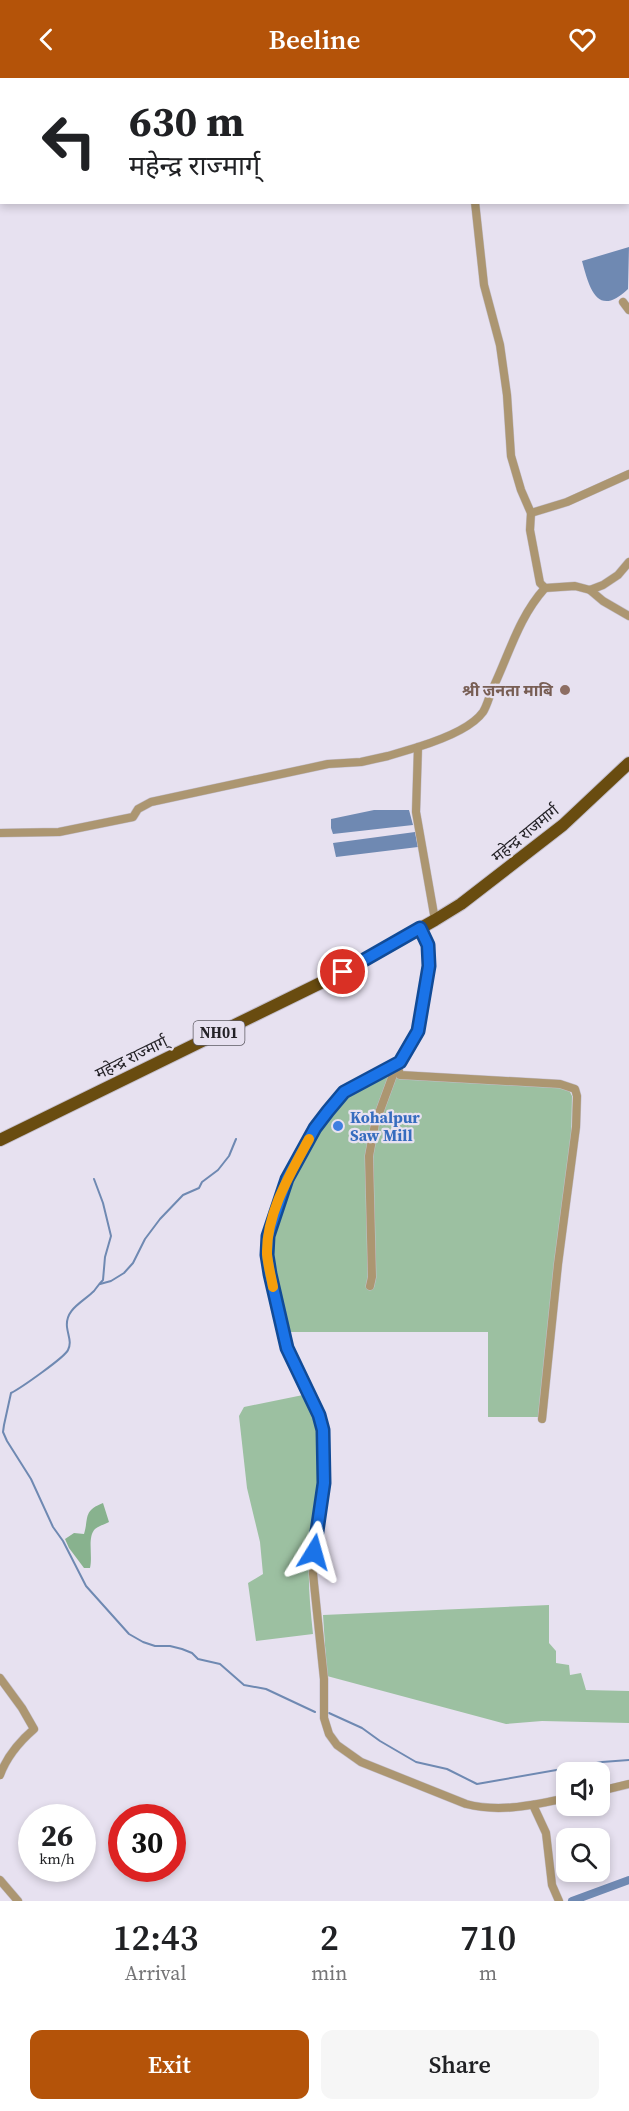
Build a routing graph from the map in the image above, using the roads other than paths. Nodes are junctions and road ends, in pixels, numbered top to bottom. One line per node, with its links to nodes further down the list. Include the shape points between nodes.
1 (475, 204): 5 (street, via 484,285 500,345 511,456)
2 (623, 302): 3 (street)
3 (629, 310)
4 (629, 474): 5 (street, via 567,502)
5 (531, 513): 7 (street, via 530,530 540,583)
6 (629, 562): 8 (street, via 618,575)
7 (545, 588): 8 (street, via 575,586); 10 (street, via 516,630 482,713 464,728)
8 (590, 590): 9 (street)
9 (629, 616)
10 (418, 747): 12 (street, via 361,762 328,764 159,800 138,809 133,817 87,827 59,832); 13 (street, via 416,812)
11 (629, 763): 13 (highway, महेन्द्र राजमार्ग / NH01, via 563,825)
12 (0, 833)
13 (435, 920): 14 (highway, महेन्द्र राज्मार्ग् / NH01)
14 (420, 928): 15 (street, via 428,945 428,977 418,1031); 16 (highway, महेन्द्र राज्मार्ग् / NH01, via 343,972)
15 (397, 1063): 17 (street, via 375,1124 369,1156); 18 (street, via 400,1075 560,1084 575,1089 576,1127); 24 (street, via 344,1092 315,1128 287,1179 268,1236 270,1274 287,1348 323,1430 324,1483 313,1574 324,1718 329,1734 343,1750 415,1785 481,1808)
16 (0, 1140)
17 (370, 1286)
18 (542, 1419)
19 (0, 1678): 20 (street, via 34,1729 20,1741)
20 (0, 1775)
21 (629, 1784): 22 (street)
22 (610, 1789)
23 (556, 1800): 24 (street)
24 (533, 1805): 27 (street, via 546,1833 552,1885)
25 (0, 1880): 26 (street)
26 (18, 1901)
27 (559, 1901)

